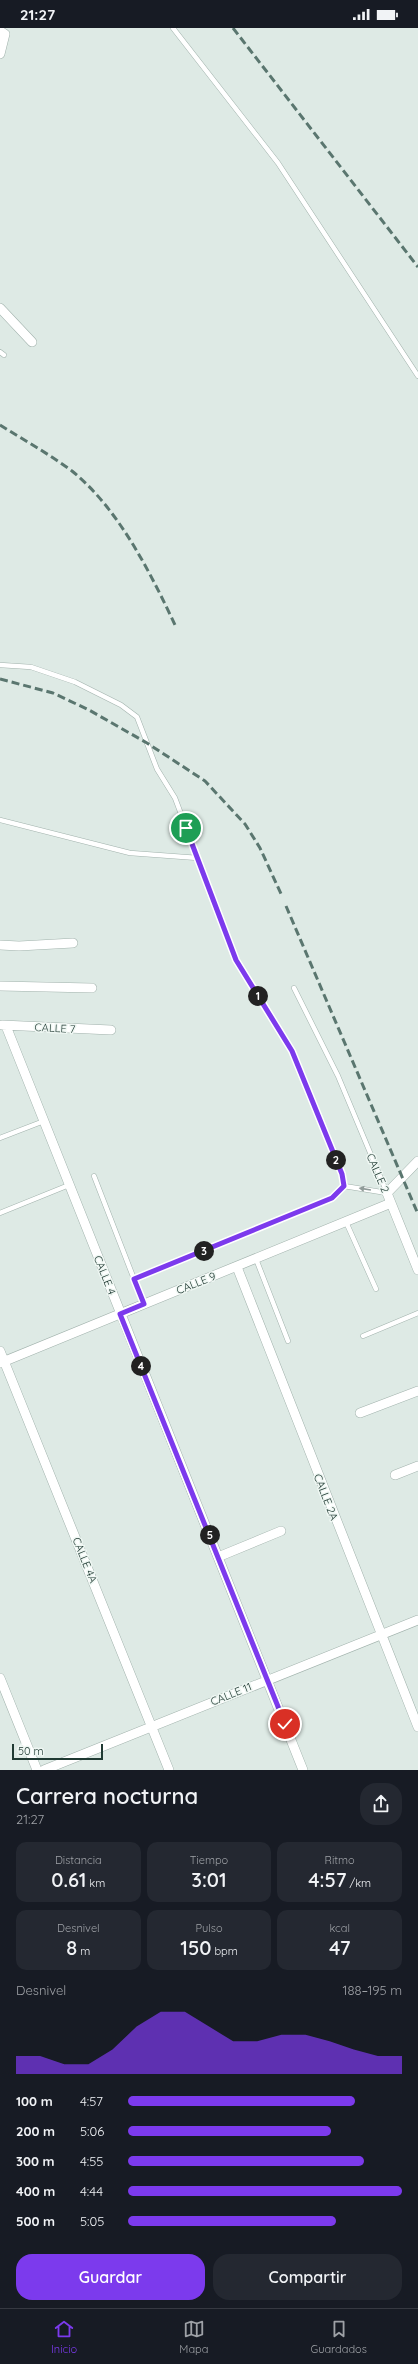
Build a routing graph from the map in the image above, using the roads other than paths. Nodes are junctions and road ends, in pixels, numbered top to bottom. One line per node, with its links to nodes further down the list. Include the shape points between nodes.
1 (173, 28): 6 (lane, via 278,163)
2 (0, 31): 3 (street, via 5,34)
3 (0, 54)
4 (0, 308): 5 (street)
5 (32, 342)
6 (418, 376)
7 (0, 665): 9 (lane, via 31,667 75,682 122,705 136,717 157,769 175,798)
8 (0, 820): 9 (lane, via 130,853)
9 (198, 858): 22 (lane, via 236,960 292,1051 342,1174)
10 (73, 943): 11 (street)
11 (0, 945)
12 (0, 986): 13 (street)
13 (92, 988)
14 (294, 988): 23 (lane, CALLE 2, via 338,1076)
15 (3, 1025): 16 (street, CALLE 7); 17 (street, CALLE 4)
16 (111, 1030)
17 (44, 1121): 18 (lane); 21 (street, CALLE 4)
18 (0, 1138)
19 (418, 1161): 23 (street)
20 (94, 1176): 30 (lane)
21 (69, 1185): 25 (lane); 34 (street, CALLE 4)
22 (344, 1186): 23 (lane, one-way to 22); 30 (lane, via 332,1198)
23 (387, 1193): 24 (street, CALLE 2)
24 (391, 1203): 26 (street, CALLE 9); 29 (street, CALLE 2)
25 (0, 1213)
26 (346, 1222): 27 (street, CALLE 9); 31 (lane)
27 (256, 1258): 28 (street, CALLE 9); 36 (lane)
28 (237, 1266): 32 (street, CALLE 9); 46 (street, CALLE 2A)
29 (418, 1270)
30 (134, 1279): 32 (lane)
31 (376, 1289)
32 (144, 1304): 34 (street, CALLE 9)
33 (418, 1313): 35 (lane)
34 (120, 1314): 38 (street, CALLE 9); 44 (street, CALLE 4)
35 (363, 1336)
36 (288, 1341)
37 (0, 1351): 38 (street, CALLE 4A)
38 (2, 1362): 49 (street, CALLE 4A)
39 (418, 1391): 40 (street)
40 (360, 1413)
41 (418, 1466): 42 (street)
42 (395, 1475)
43 (281, 1531): 44 (street)
44 (218, 1557): 48 (street, CALLE 4)
45 (418, 1620): 46 (street, CALLE 11)
46 (380, 1635): 48 (street, CALLE 11); 50 (street, CALLE 2A)
47 (0, 1678): 51 (street)
48 (267, 1679): 49 (street, CALLE 11); 54 (street, CALLE 4)
49 (151, 1726): 52 (street, CALLE 11); 53 (street, CALLE 4A)
50 (418, 1727)
51 (37, 1770)
52 (44, 1770)
53 (169, 1770)
54 (303, 1770)

